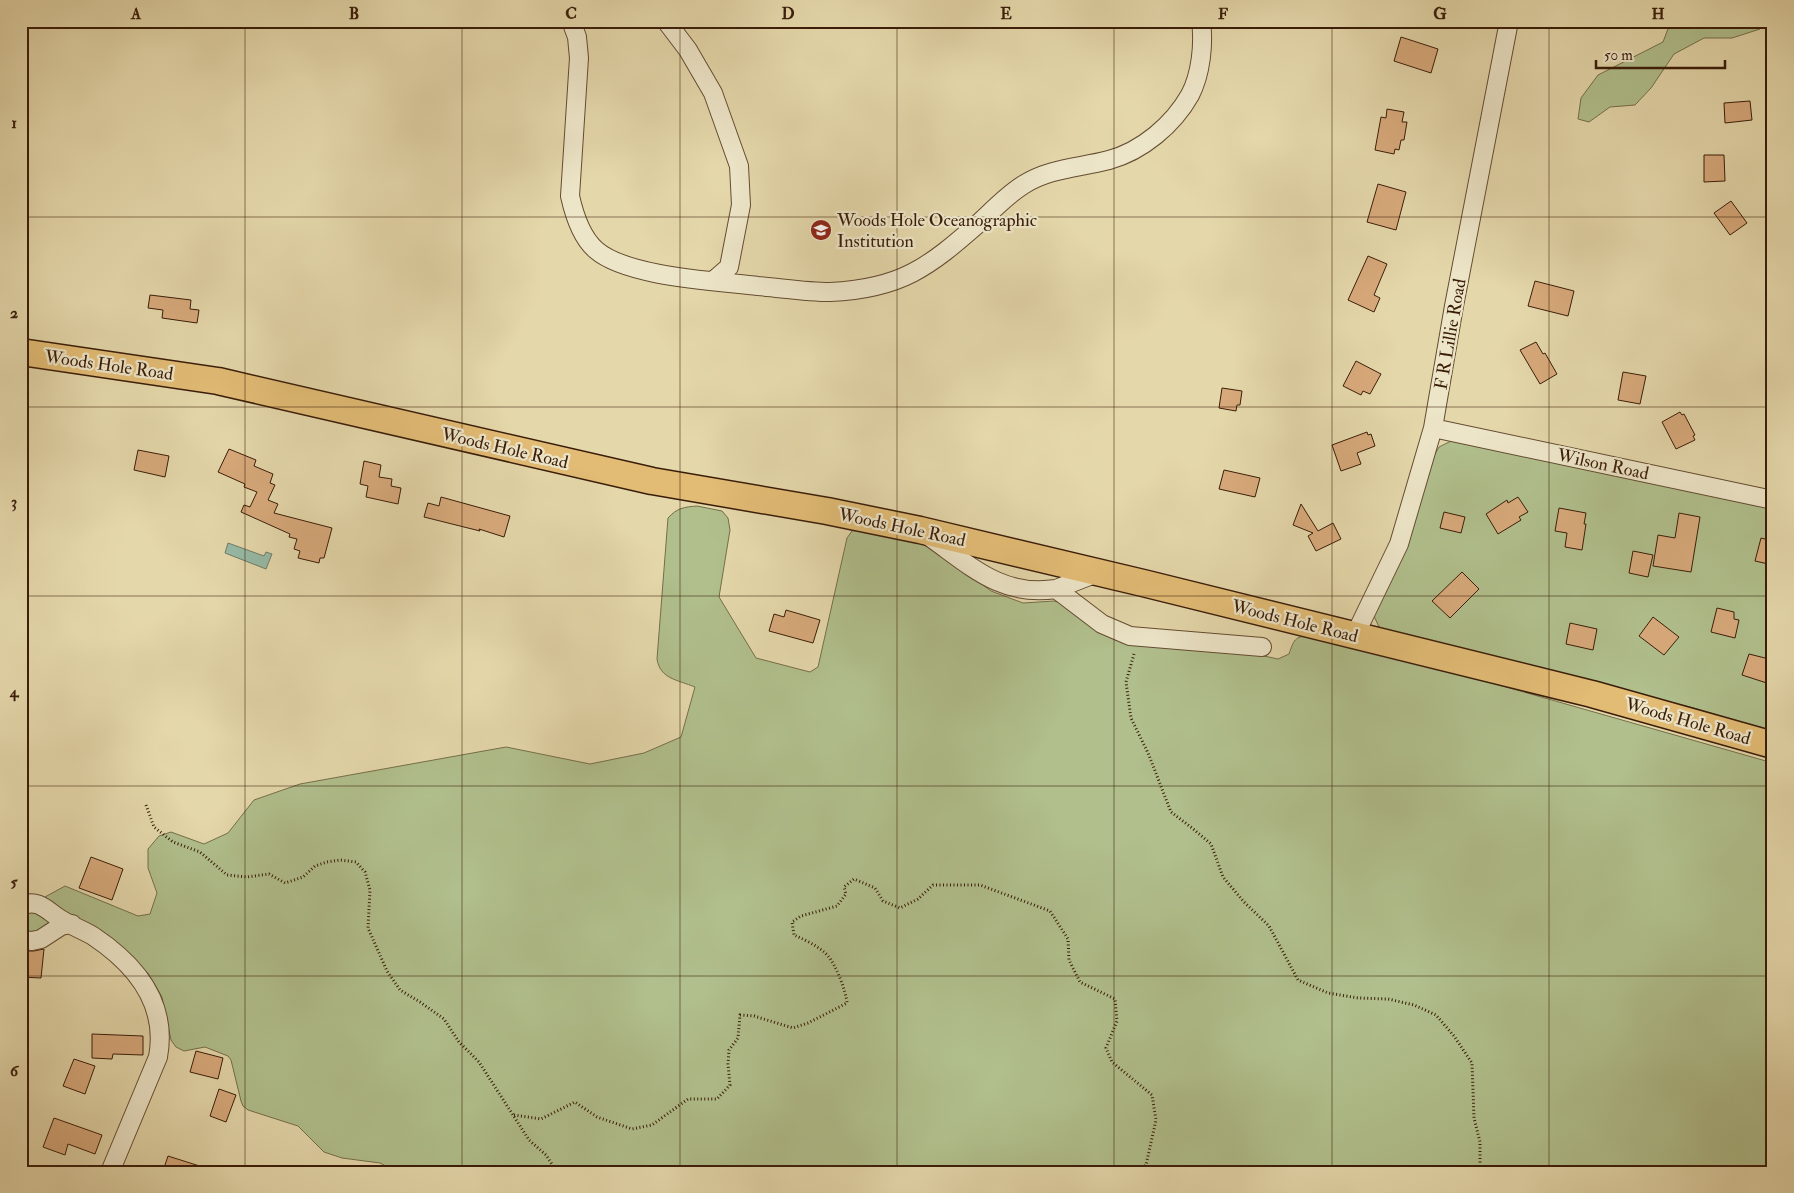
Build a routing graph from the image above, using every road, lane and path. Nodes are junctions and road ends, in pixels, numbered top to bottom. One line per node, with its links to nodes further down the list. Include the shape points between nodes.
1 (571, 21): 5 (street, via 577,37 579,68 570,196 587,239 605,257 624,266)
2 (666, 21): 5 (street, via 688,50 713,93 739,166 740,205 729,267)
3 (1201, 21): 5 (street, via 1200,62 1195,84 1184,104 1153,137 1123,155 1056,170 1023,185 944,253 913,273 879,286 846,292)
4 (1509, 21): 7 (street, F R Lillie Road)
5 (714, 281)
6 (21, 352): 9 (highway, Woods Hole Road, via 218,381 652,481)
7 (1433, 428): 8 (street, Wilson Road); 12 (street, F R Lillie Road, via 1399,544)
8 (1773, 500)
9 (920, 530): 10 (highway, Woods Hole Road); 11 (street, via 990,580 1039,592)
10 (1097, 572): 11 (street); 12 (highway, Woods Hole Road)
11 (1056, 589): 13 (street, via 1102,624)
12 (1355, 635): 15 (highway, Woods Hole Road, via 1592,694)
13 (1130, 636): 14 (street); 24 (path, via 1134,656 1126,682 1131,718 1171,812 1210,844 1223,877 1269,926 1298,980 1328,993 1388,999 1414,1005 1436,1015 1472,1063)
14 (1262, 647)
15 (1773, 745)
16 (146, 805): 20 (path, via 154,827 173,842 200,852 227,875 269,874 285,883 303,878 315,866 327,862 356,862 366,872 370,890 368,928 387,971 400,990 444,1019 459,1042 479,1062)
17 (21, 906): 18 (street, via 43,906)
18 (72, 924): 19 (street, via 61,926 41,939); 21 (street, via 94,936 129,967 149,991 158,1014 158,1057)
19 (21, 940)
20 (514, 1115): 22 (path, via 529,1140 546,1155); 23 (path, via 541,1119 575,1102 598,1117 632,1129 652,1125 688,1099 717,1099 730,1085 729,1050 738,1038 740,1015 793,1028 847,1004 845,990 828,956 794,935 792,922 801,916 837,906 846,894 844,887 854,879 876,888 884,902 900,908 918,899 933,885 980,885 1050,911 1068,940 1069,960 1080,982 1115,999 1117,1020 1106,1048 1112,1062 1152,1095 1156,1120 1146,1165)
21 (110, 1172)
22 (557, 1172)
23 (1135, 1172)
24 (1480, 1172)

